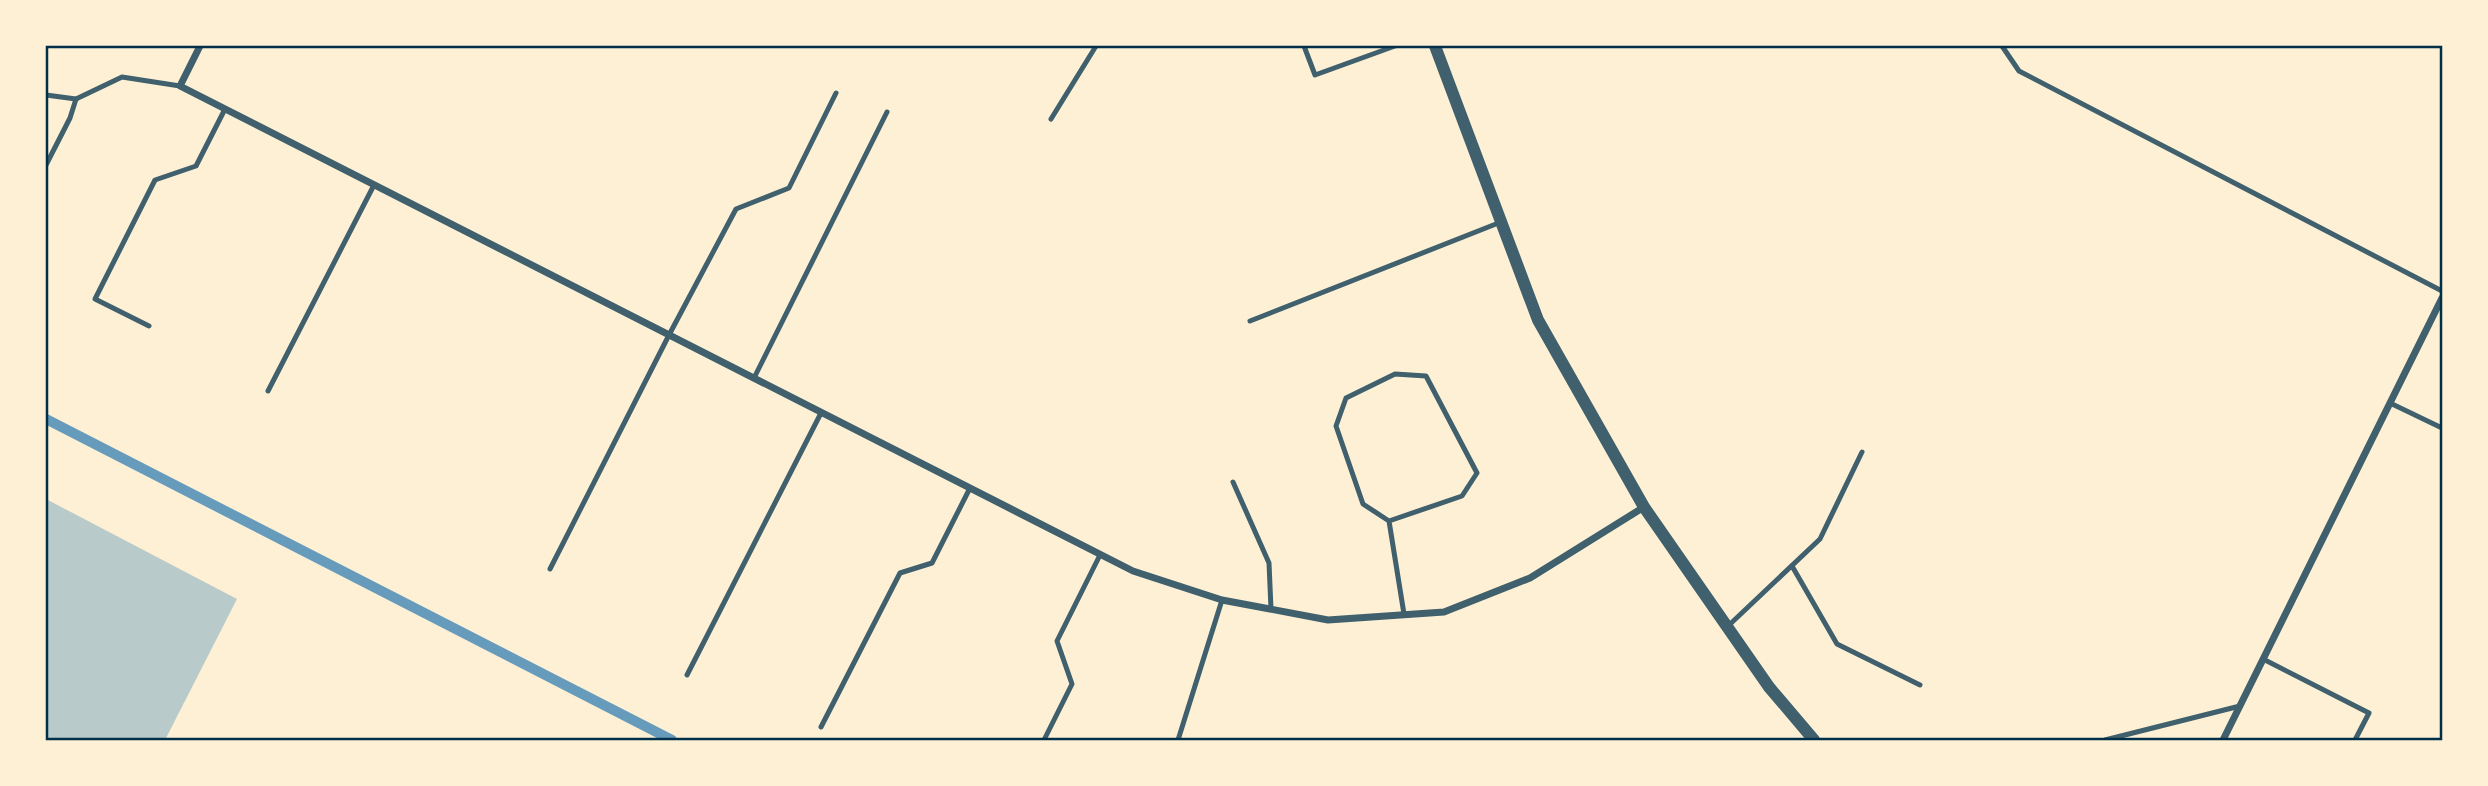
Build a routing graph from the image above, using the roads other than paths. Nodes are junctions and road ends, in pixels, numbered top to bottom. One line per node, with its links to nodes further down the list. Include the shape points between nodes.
1 (200, 46): 7 (street)
2 (1096, 46): 13 (lane)
3 (1304, 46): 4 (lane, via 1315,75)
4 (1395, 46)
5 (1435, 46): 16 (street)
6 (2001, 46): 17 (lane, via 2019,71)
7 (180, 86): 10 (lane, via 122,77); 11 (street)
8 (836, 93): 21 (lane, via 789,188 736,209)
9 (46, 95): 10 (lane)
10 (76, 99): 14 (lane)
11 (225, 109): 15 (street); 20 (lane, via 196,166 155,180 95,299)
12 (887, 112): 22 (lane)
13 (1051, 119)
14 (46, 165)
15 (374, 185): 21 (street); 23 (lane)
16 (1501, 222): 19 (lane); 30 (street, via 1538,320)
17 (2442, 291)
18 (2442, 298): 24 (street)
19 (1250, 321)
20 (149, 326)
21 (669, 335): 22 (street); 34 (lane)
22 (754, 379): 25 (street)
23 (268, 391)
24 (2390, 403): 26 (lane); 39 (street)
25 (821, 413): 29 (street); 40 (lane)
26 (2442, 428)
27 (1862, 452): 33 (lane, via 1820,539)
28 (1233, 482): 36 (lane, via 1269,562)
29 (970, 488): 32 (street); 43 (lane, via 932,563 900,573)
30 (1644, 507): 37 (street, via 1530,578 1444,612); 38 (street)
31 (1389, 521): 31 (lane, via 1462,496 1477,474 1426,376 1395,374 1346,398 1336,426 1363,504); 37 (lane)
32 (1100, 555): 35 (street, via 1133,571); 44 (lane, via 1057,641 1072,684)
33 (1792, 566): 38 (lane); 41 (lane, via 1837,644)
34 (550, 569)
35 (1222, 600): 36 (street); 45 (lane)
36 (1272, 610): 37 (street, via 1328,620)
37 (1404, 614)
38 (1727, 627): 46 (street)
39 (2263, 659): 42 (street); 49 (lane, via 2369,713)
40 (687, 675)
41 (1920, 685)
42 (2240, 706): 47 (lane); 48 (street)
43 (821, 727)
44 (1044, 740)
45 (1178, 740)
46 (1814, 740)
47 (2105, 740)
48 (2223, 740)
49 (2355, 740)

